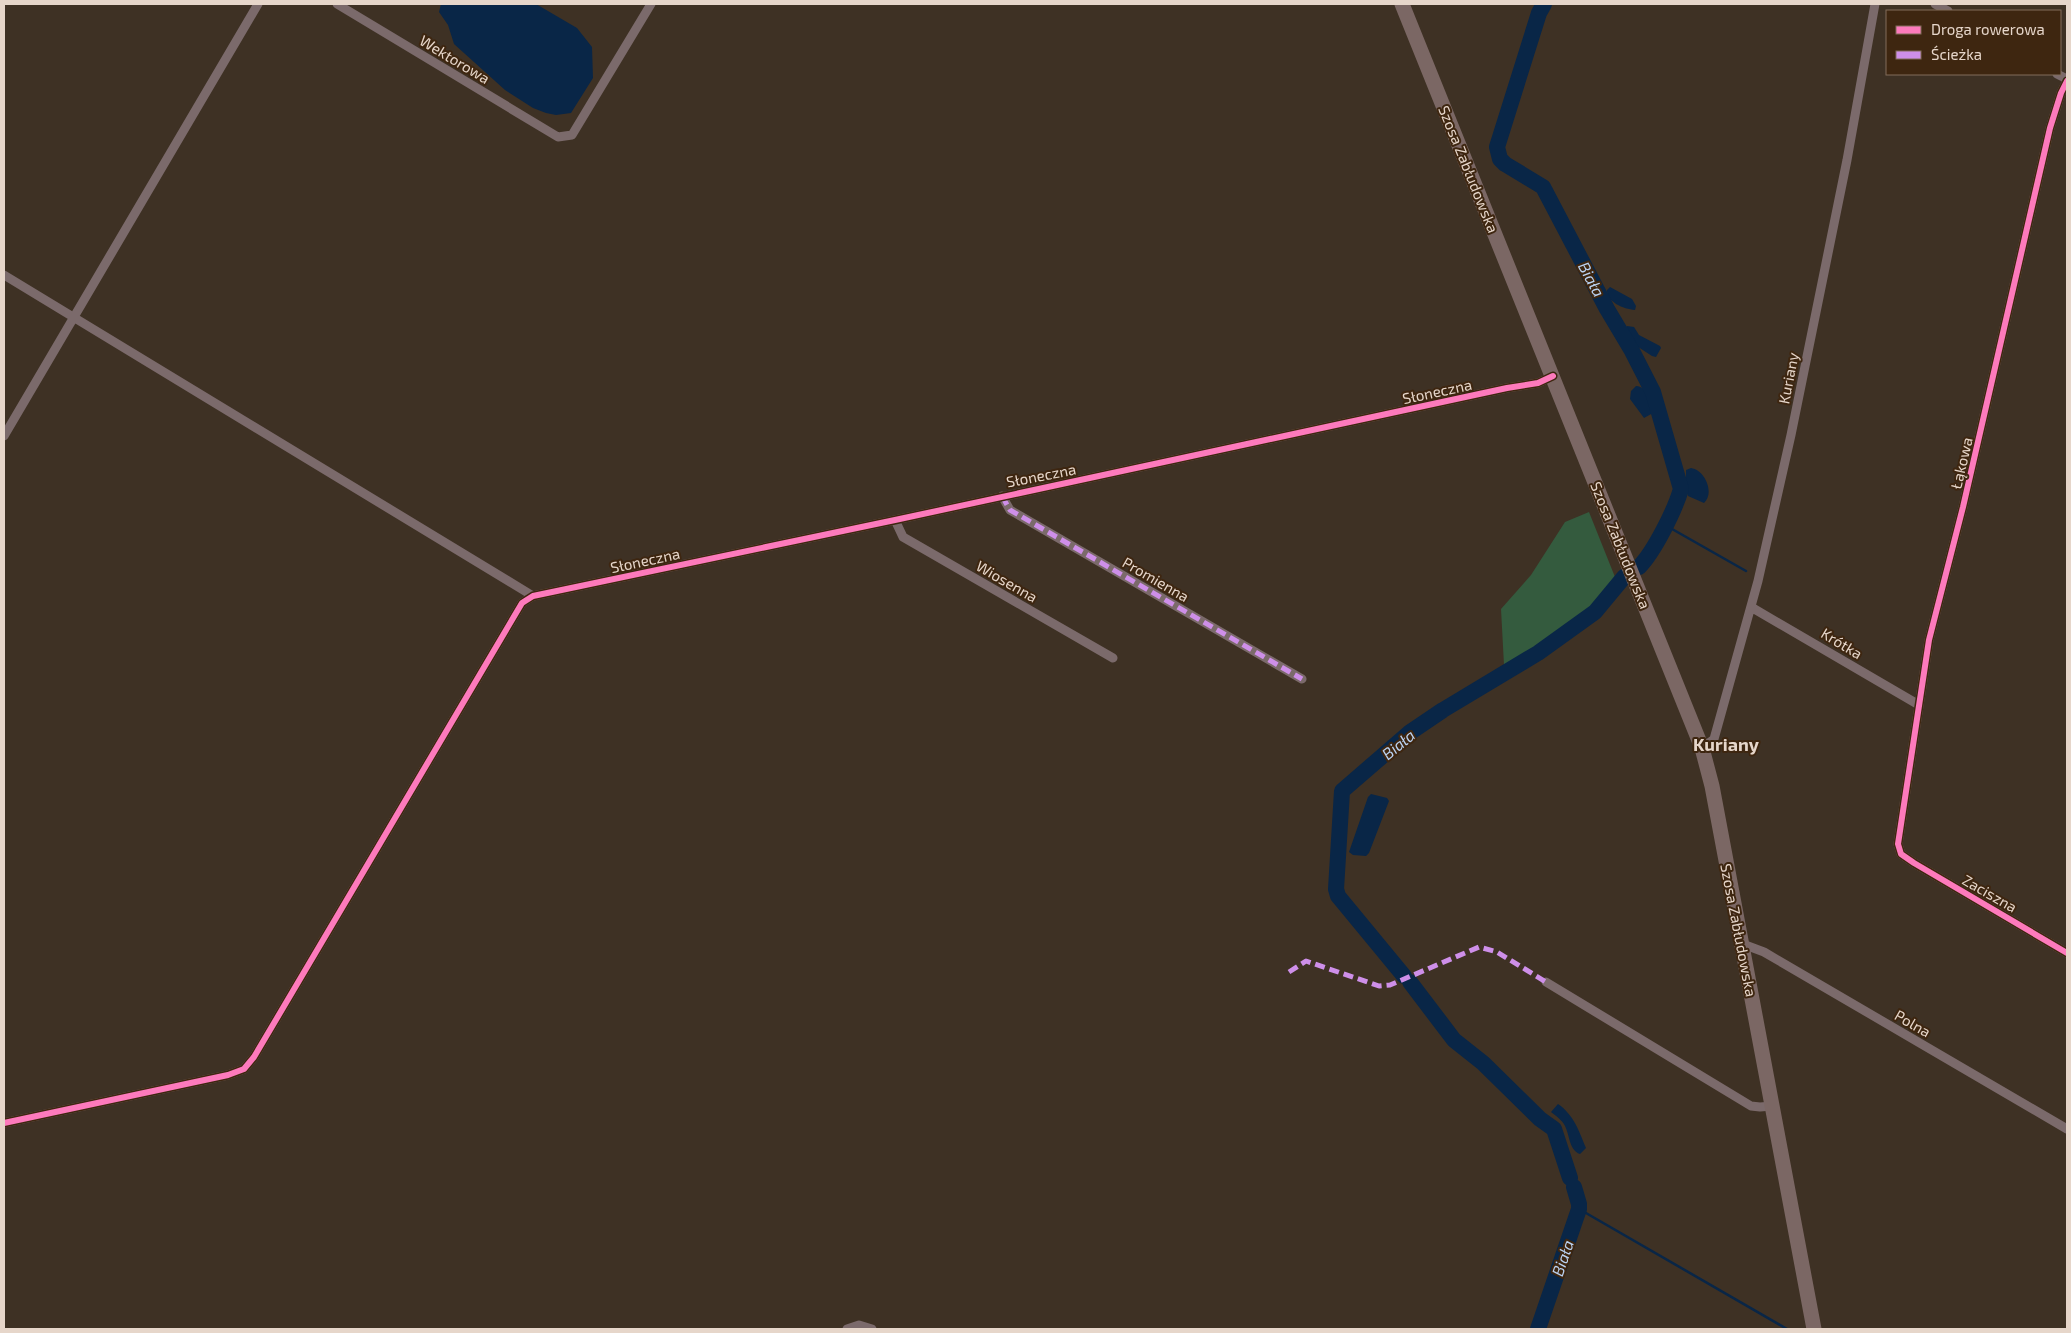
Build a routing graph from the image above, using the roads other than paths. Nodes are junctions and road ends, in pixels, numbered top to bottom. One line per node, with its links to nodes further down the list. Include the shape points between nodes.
1 (258, 4): 10 (street)
2 (338, 4): 3 (street, Wektorowa, via 558,137 572,136)
3 (651, 4)
4 (1402, 4): 11 (highway, Szosa Zabłudowska)
5 (1875, 4): 16 (street, Kuriany, via 1791,435)
6 (1935, 4): 7 (street)
7 (1946, 10)
8 (2067, 80): 19 (street, Łąkowa, via 2050,128 1929,640)
9 (4, 275): 10 (street)
10 (74, 316): 12 (street); 15 (street)
11 (1553, 376): 13 (street, Słoneczna, via 1538,383); 20 (highway, Szosa Zabłudowska)
12 (4, 436)
13 (1002, 496): 14 (street, Słoneczna); 18 (street, Promienna, via 1010,510)
14 (895, 520): 15 (street, Słoneczna); 17 (street, Wiosenna, via 903,537)
15 (533, 596): 26 (street, via 522,603 244,1069 228,1076)
16 (1751, 607): 19 (street, Krótka); 20 (street, Kuriany, via 1714,739)
17 (1113, 658)
18 (1302, 679)
19 (1919, 705): 21 (street, Łąkowa, via 1898,835)
20 (1702, 748): 22 (highway, Szosa Zabłudowska)
21 (1901, 854): 23 (street, Zaciszna)
22 (1742, 948): 25 (highway, Szosa Zabłudowska); 27 (street, Polna, via 1748,946 1764,952)
23 (2067, 953)
24 (1546, 982): 25 (street, via 1751,1106)
25 (1772, 1106): 30 (highway, Szosa Zabłudowska)
26 (4, 1123)
27 (2067, 1130)
28 (847, 1329): 29 (street, via 859,1325)
29 (872, 1329)
30 (1814, 1329)

